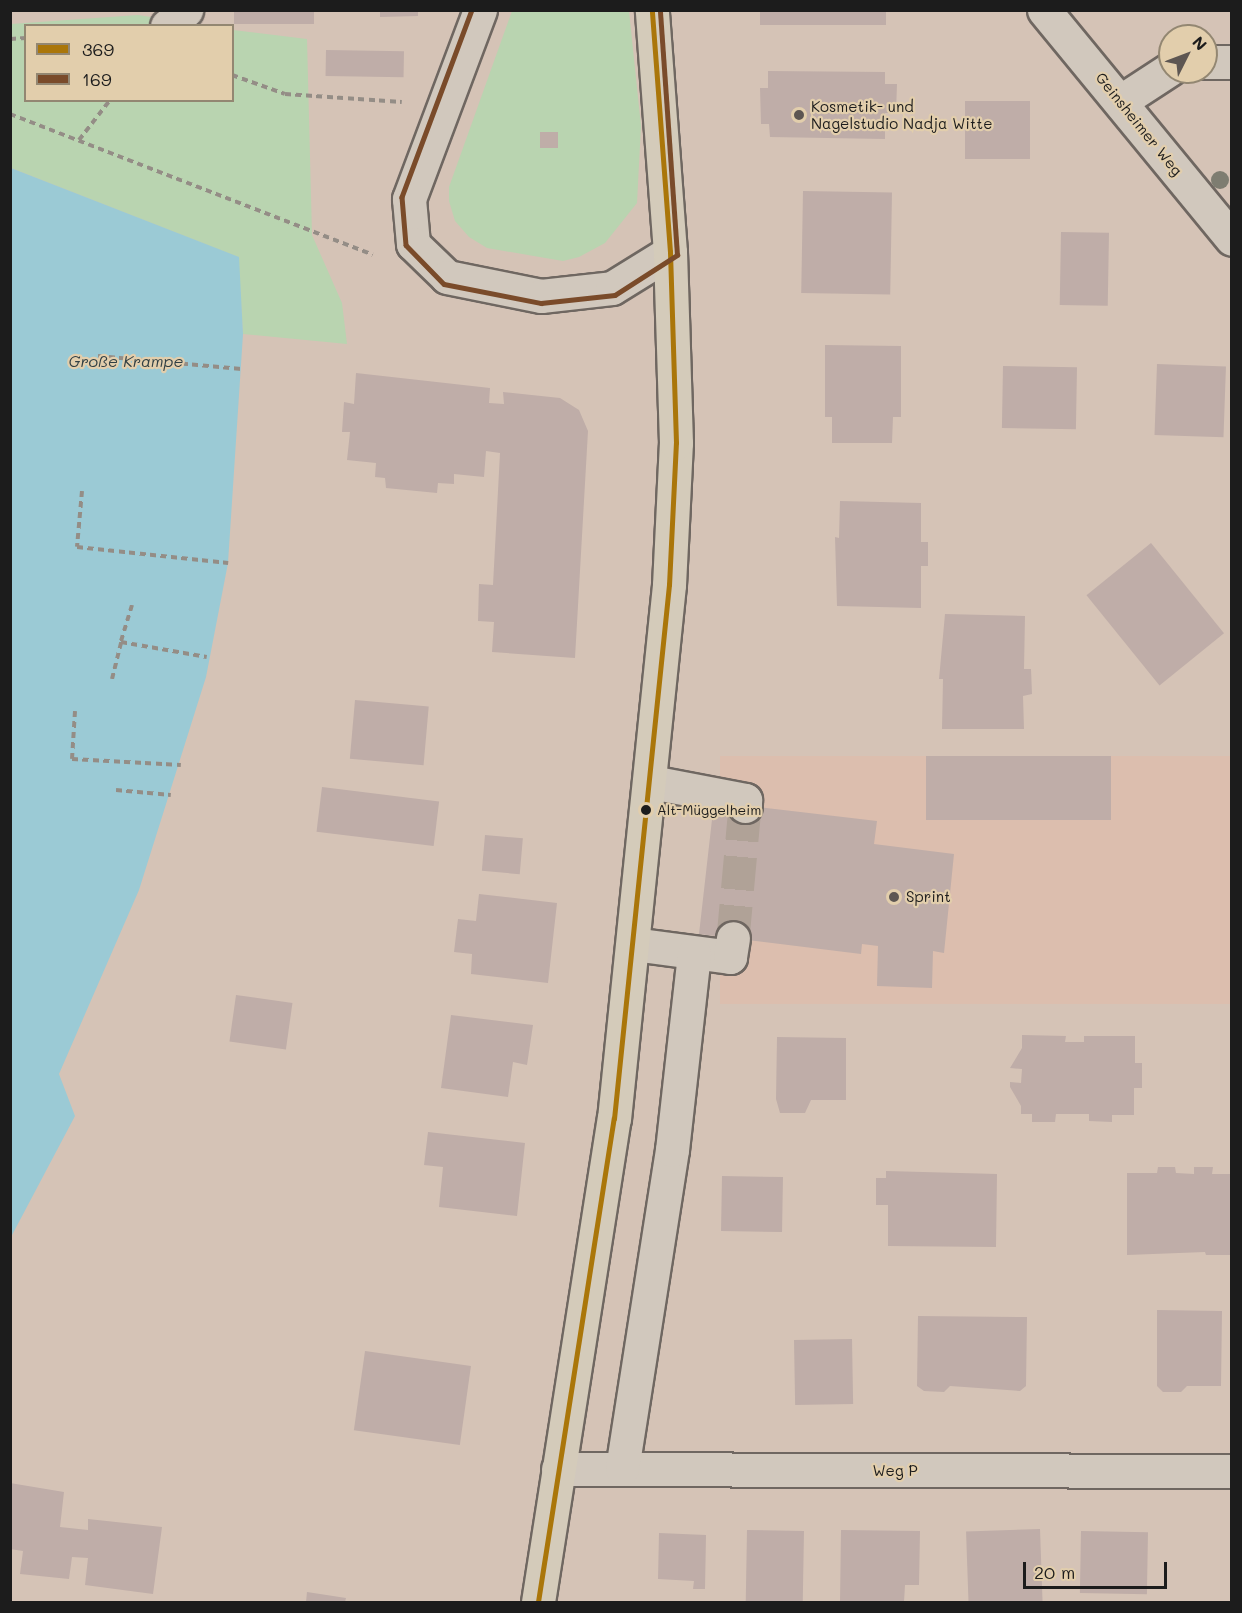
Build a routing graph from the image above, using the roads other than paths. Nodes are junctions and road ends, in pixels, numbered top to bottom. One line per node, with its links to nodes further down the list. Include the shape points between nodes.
1 (186, 10): 5 (street)
2 (480, 10): 9 (street, via 409,200 413,244 447,277 541,296 612,288)
3 (652, 10): 9 (main road)
4 (1044, 10): 7 (street, Geinsheimer Weg)
5 (169, 24)
6 (1158, 77): 7 (street)
7 (1121, 101): 8 (street, Geinsheimer Weg)
8 (1232, 239)
9 (670, 252): 10 (main road, via 676,443 669,585)
10 (651, 782): 11 (street, via 745,800); 13 (main road)
11 (745, 806)
12 (733, 938): 14 (street, via 730,957)
13 (633, 944): 14 (street); 15 (main road, via 614,1119)
14 (694, 953): 16 (street, via 672,1150)
15 (558, 1469): 16 (street, Weg P); 18 (main road)
16 (622, 1469): 17 (street, Weg P)
17 (1232, 1471)
18 (538, 1602)

